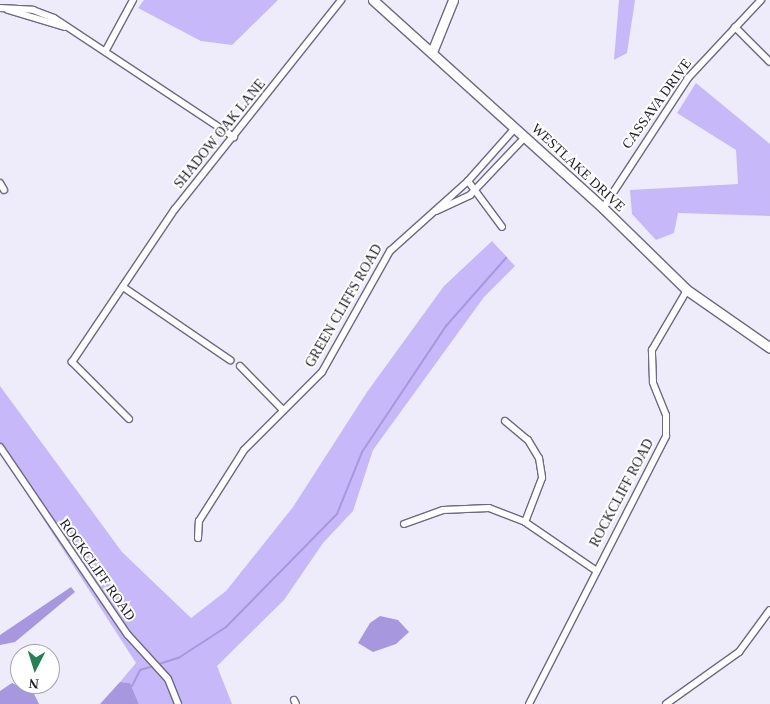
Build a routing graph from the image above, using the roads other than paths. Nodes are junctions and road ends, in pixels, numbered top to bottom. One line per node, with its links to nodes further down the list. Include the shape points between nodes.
1 (133, 0): 8 (street)
2 (341, 0): 12 (street, SHADOW OAK LANE)
3 (373, 0): 9 (street, WESTLAKE DRIVE)
4 (454, 0): 9 (street)
5 (761, 0): 7 (street, CASSAVA DRIVE)
6 (4, 8): 8 (street, via 66,27)
7 (735, 27): 10 (street); 18 (street, CASSAVA DRIVE, via 688,78)
8 (106, 50): 12 (street)
9 (432, 52): 11 (street, WESTLAKE DRIVE)
10 (770, 62)
11 (515, 128): 13 (street, WESTLAKE DRIVE); 14 (street, GREEN CLIFFS ROAD)
12 (234, 137): 21 (street, SHADOW OAK LANE, via 175,209)
13 (525, 137): 17 (street, GREEN CLIFFS ROAD); 18 (street, WESTLAKE DRIVE)
14 (468, 181): 17 (street); 19 (street, GREEN CLIFFS ROAD)
15 (0, 183): 16 (street)
16 (4, 190)
17 (474, 190): 19 (street, GREEN CLIFFS ROAD); 20 (street)
18 (603, 208): 22 (street, WESTLAKE DRIVE)
19 (435, 212): 26 (street, GREEN CLIFFS ROAD, via 390,250 322,372)
20 (502, 227)
21 (123, 286): 24 (street); 27 (street, SHADOW OAK LANE, via 72,362)
22 (687, 290): 23 (street, WESTLAKE DRIVE); 33 (street, ROCKCLIFF ROAD, via 652,350 653,382 666,415 666,436)
23 (770, 348)
24 (230, 360)
25 (240, 366): 26 (street)
26 (283, 410): 32 (street, GREEN CLIFFS ROAD, via 244,450 199,521)
27 (129, 419)
28 (505, 421): 30 (street, via 528,440 539,458 542,478)
29 (0, 447): 35 (street, ROCKCLIFF ROAD, via 123,628 161,670)
30 (525, 522): 31 (street, via 489,508 467,507); 33 (street)
31 (404, 524)
32 (198, 538)
33 (594, 570): 36 (street, ROCKCLIFF ROAD)
34 (770, 610): 37 (street, via 738,652)
35 (178, 704)
36 (529, 704)
37 (666, 704)

